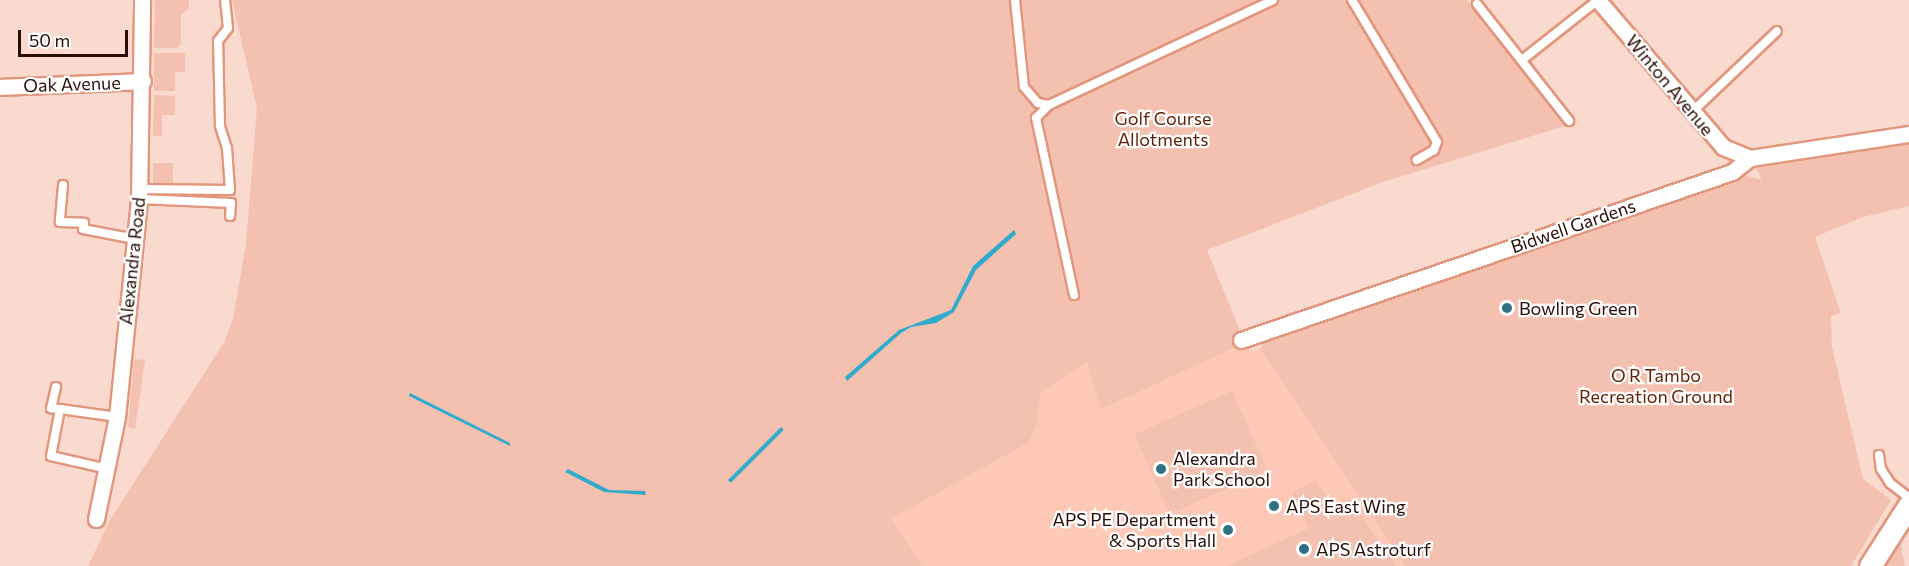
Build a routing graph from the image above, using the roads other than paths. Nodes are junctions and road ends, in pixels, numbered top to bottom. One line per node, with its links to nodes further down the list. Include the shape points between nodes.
1 (142, 0): 10 (street, Alexandra Road)
2 (225, 0): 19 (lane, via 228,28 218,41 220,126 227,148 230,190)
3 (1015, 0): 12 (lane, via 1024,87 1038,103)
4 (1273, 0): 12 (lane)
5 (1352, 0): 17 (lane, via 1437,142 1434,150)
6 (1598, 0): 9 (lane); 13 (street, Winton Avenue)
7 (1477, 4): 9 (lane)
8 (1778, 31): 13 (lane)
9 (1522, 60): 14 (lane)
10 (143, 81): 11 (street, Oak Avenue); 19 (street, Alexandra Road)
11 (0, 87)
12 (1049, 105): 22 (lane, via 1034,124)
13 (1692, 112): 16 (street, Winton Avenue, via 1724,147)
14 (1569, 122)
15 (1909, 134): 16 (street, Bidwell Gardens)
16 (1750, 158): 23 (street, Bidwell Gardens, via 1732,172)
17 (1417, 160)
18 (63, 185): 21 (lane, via 60,222 84,223 83,230)
19 (139, 194): 20 (lane, via 231,203); 21 (street, Alexandra Road)
20 (230, 216)
21 (135, 239): 26 (street, Alexandra Road)
22 (1074, 295)
23 (1241, 340)
24 (56, 387): 25 (lane, via 51,408)
25 (60, 409): 26 (lane); 28 (lane, via 51,456)
26 (117, 417): 28 (street, Alexandra Road)
27 (1879, 455): 29 (lane, via 1881,469 1890,483)
28 (108, 469): 31 (street, Alexandra Road)
29 (1909, 498)
30 (1909, 505): 32 (main road)
31 (96, 519)
32 (1870, 566)

